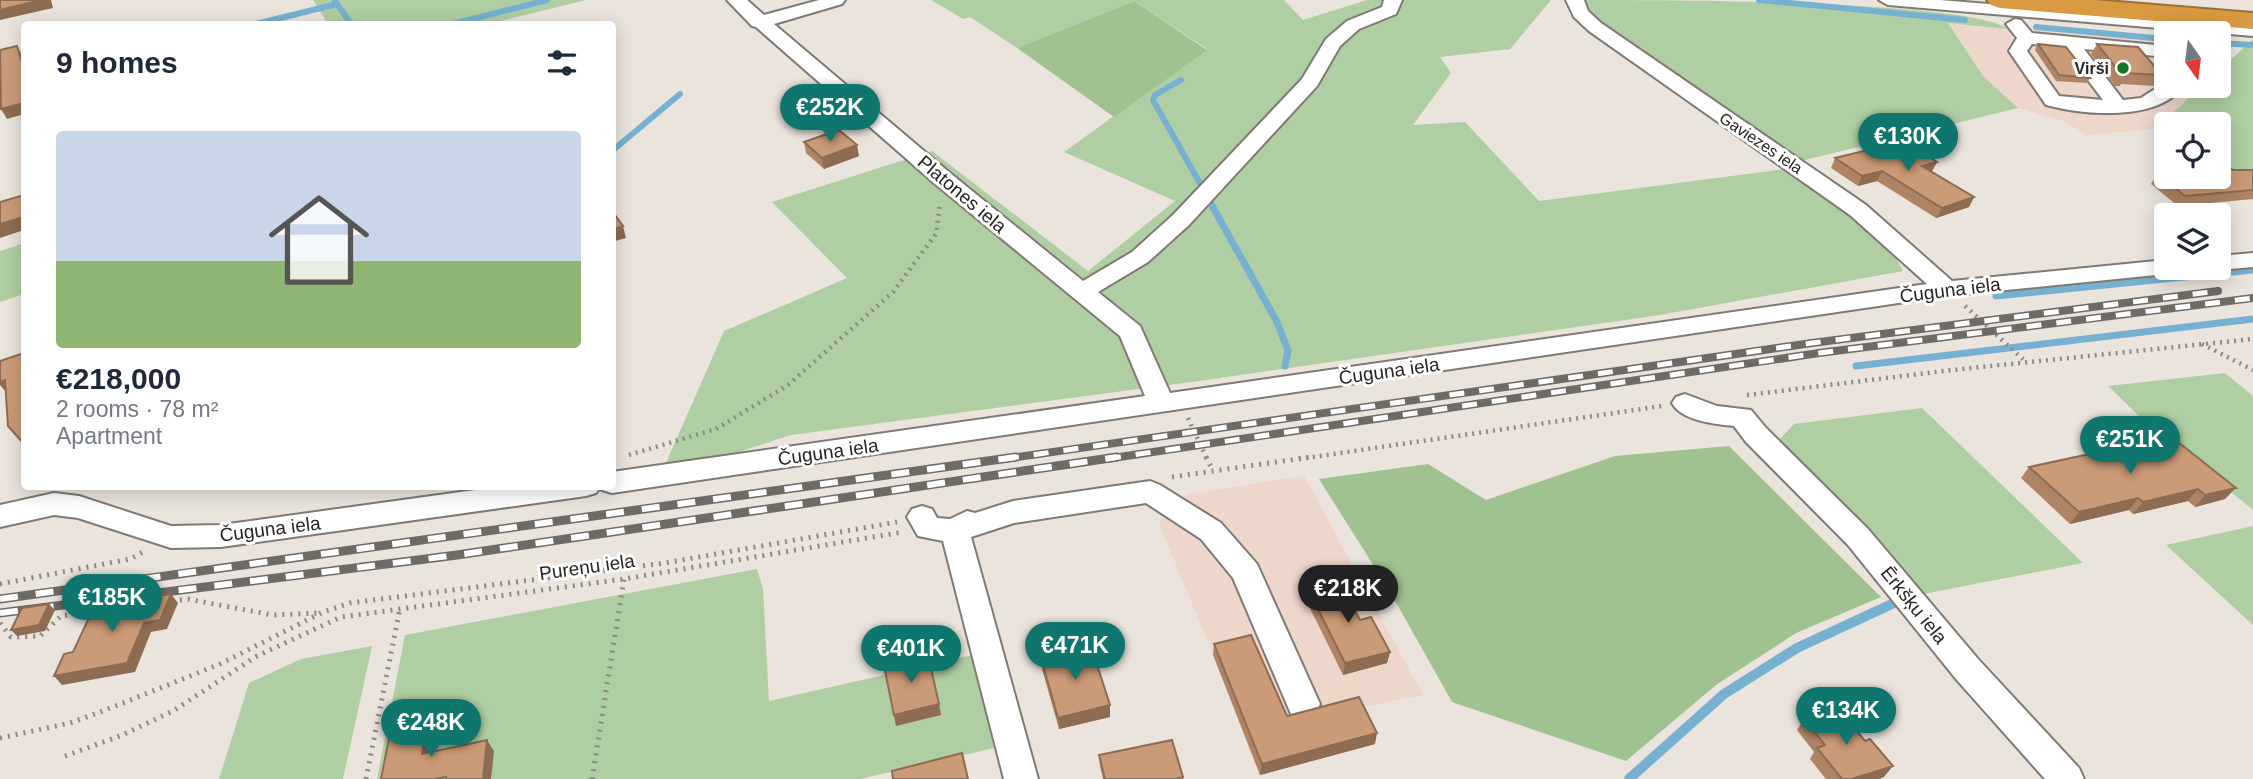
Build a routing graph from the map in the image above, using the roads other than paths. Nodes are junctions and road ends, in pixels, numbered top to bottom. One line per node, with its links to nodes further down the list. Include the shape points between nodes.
1 (736, 0): 10 (street, Platones iela)
2 (835, 0): 10 (street)
3 (1393, 0): 23 (street, via 1390,10 1353,25 1333,43 1310,82 1181,220 1140,257)
4 (1575, 0): 22 (street, Gaviezes iela, via 1580,13 1595,27 1858,210)
5 (1888, 0): 8 (street)
6 (2211, 0): 7 (highway)
7 (2253, 2)
8 (2002, 6): 9 (highway); 11 (street); 14 (street)
9 (2253, 21)
10 (758, 22): 23 (street, Platones iela)
11 (2154, 26)
12 (2231, 31): 13 (street)
13 (2253, 31)
14 (2026, 38): 15 (street); 18 (street, via 2018,51 2053,101)
15 (2069, 43): 16 (street); 18 (street)
16 (2154, 50)
17 (2158, 98): 18 (street)
18 (2118, 107)
19 (2253, 260): 20 (street)
20 (2231, 262)
21 (2154, 268): 22 (street, Čuguna iela)
22 (1946, 289): 25 (street, Čuguna iela)
23 (1081, 292): 25 (street, Platones iela, via 1131,332)
24 (1685, 403): 26 (street, via 1714,415 1742,417)
25 (1162, 404): 27 (street, Čuguna iela)
26 (1756, 435): 35 (street, Ērkšķu iela, via 1858,537 1967,669)
27 (616, 482)
28 (557, 490): 29 (street, Čuguna iela, via 220,536 171,537 79,507)
29 (64, 495): 31 (street, Čuguna iela)
30 (985, 507): 32 (street)
31 (0, 516)
32 (942, 533): 33 (street, via 1013,512 1150,492 1211,531 1246,572); 34 (street)
33 (1303, 704)
34 (1021, 779)
35 (2067, 779)

